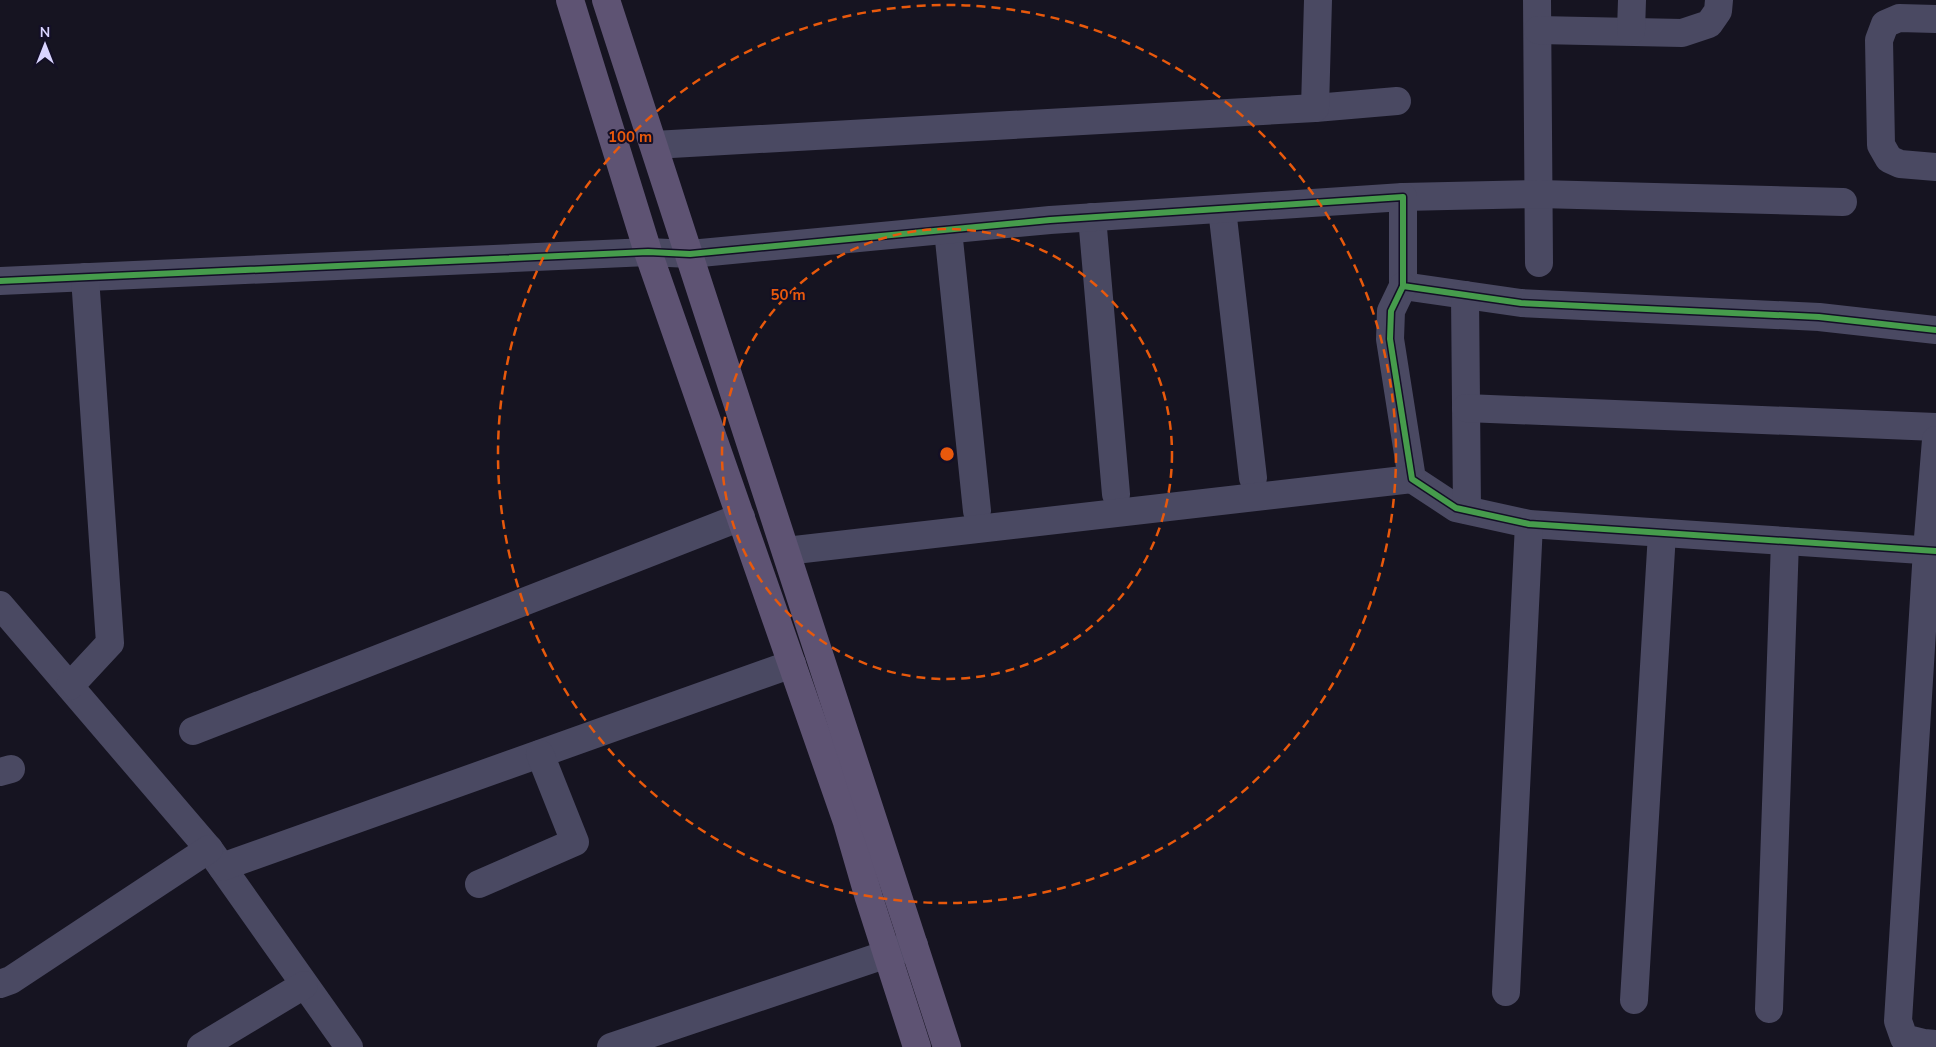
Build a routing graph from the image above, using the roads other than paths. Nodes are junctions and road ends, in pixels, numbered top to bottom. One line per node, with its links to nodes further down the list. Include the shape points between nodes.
1 (570, 0): 20 (main road)
2 (606, 0): 12 (main road)
3 (1318, 0): 11 (street)
4 (1538, 0): 8 (street)
5 (1632, 0): 9 (street)
6 (1718, 0): 9 (street, via 1718,11 1709,24 1682,33)
7 (1936, 19): 13 (street, via 1899,18 1885,24 1879,40 1881,145 1889,160)
8 (1538, 30): 9 (street); 14 (street)
9 (1631, 31)
10 (1397, 101): 11 (street)
11 (1315, 108): 12 (street)
12 (654, 145): 21 (main road)
13 (1936, 167)
14 (1539, 194): 15 (street); 16 (street); 22 (street)
15 (1403, 197): 17 (street); 25 (street)
16 (1843, 202)
17 (1222, 209): 18 (street); 31 (street)
18 (1092, 217): 19 (street); 33 (street)
19 (948, 230): 21 (street); 35 (street)
20 (648, 252): 21 (street); 23 (street); 36 (main road)
21 (690, 254): 40 (main road)
22 (1539, 263)
23 (85, 277): 24 (street); 44 (street, via 110,644)
24 (0, 281)
25 (1403, 286): 26 (street); 32 (street, via 1391,311 1390,339)
26 (1465, 295): 27 (street, via 1521,303 1819,317); 28 (street)
27 (1936, 330)
28 (1466, 408): 29 (street); 34 (street)
29 (1936, 426)
30 (1936, 440): 41 (street)
31 (1253, 478)
32 (1412, 479): 34 (street, via 1456,508); 40 (street)
33 (1116, 494)
34 (1467, 510): 37 (street)
35 (977, 511)
36 (741, 517): 43 (main road); 45 (street)
37 (1529, 524): 38 (street); 53 (street)
38 (1662, 533): 39 (street); 54 (street)
39 (1785, 541): 41 (street); 55 (street)
40 (786, 551): 49 (main road)
41 (1931, 551): 56 (street, via 1898,1020 1904,1038)
42 (0, 605): 44 (street)
43 (792, 664): 46 (street); 50 (main road, via 847,822)
44 (70, 686): 47 (street)
45 (193, 731)
46 (540, 754): 47 (street); 48 (street, via 575,842)
47 (216, 858): 51 (street); 52 (street)
48 (478, 884)
49 (914, 945): 50 (street); 61 (main road)
50 (887, 954): 59 (street); 60 (main road)
51 (0, 984)
52 (304, 985): 57 (street); 58 (street)
53 (1506, 992)
54 (1634, 1000)
55 (1769, 1009)
56 (1936, 1044)
57 (201, 1047)
58 (349, 1047)
59 (611, 1047)
60 (917, 1047)
61 (947, 1047)

